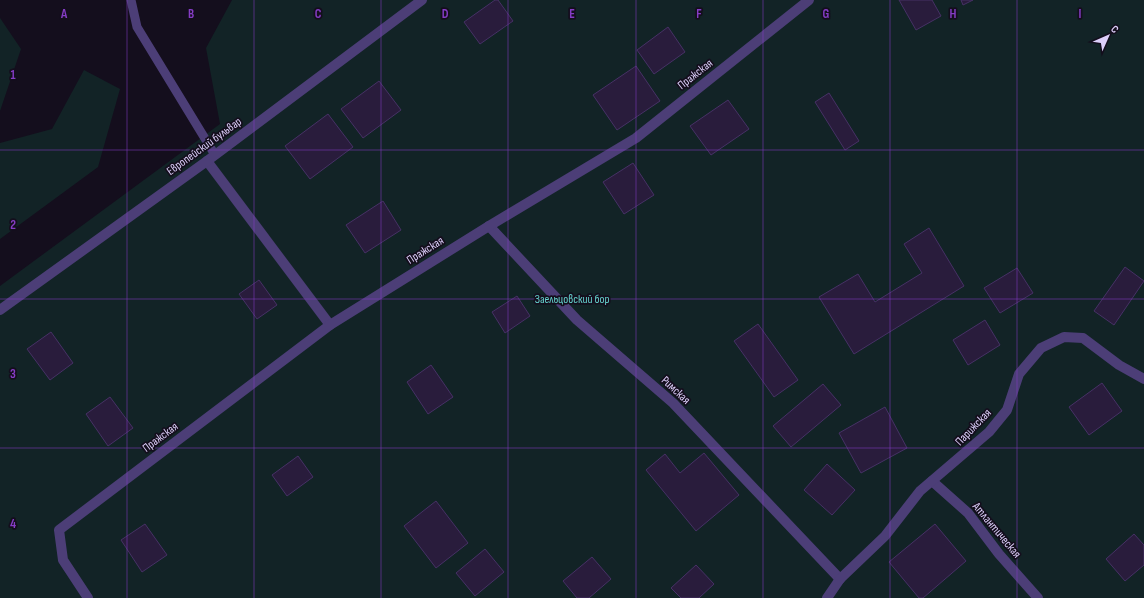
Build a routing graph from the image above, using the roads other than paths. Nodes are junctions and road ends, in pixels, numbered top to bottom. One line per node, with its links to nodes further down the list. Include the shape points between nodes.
1 (131, 0): 4 (lane, via 137,27)
2 (422, 0): 4 (street, Европейский бульвар)
3 (810, 0): 5 (street, Пражская, via 636,138)
4 (211, 158): 6 (street, Европейский бульвар); 7 (street)
5 (489, 226): 7 (street, Пражская); 10 (street, Римская, via 577,320 673,404)
6 (0, 310)
7 (330, 325): 11 (street, Пражская, via 59,530 64,560)
8 (1144, 379): 9 (street, Парижская, via 1119,365 1083,338 1064,337 1041,348 1019,374 1007,410 990,432)
9 (932, 481): 10 (street, Парижская, via 920,491 885,536); 13 (street, Атлантическая, via 968,513 999,554)
10 (840, 579): 12 (street, Парижская)
11 (88, 598)
12 (827, 598)
13 (1038, 598)

